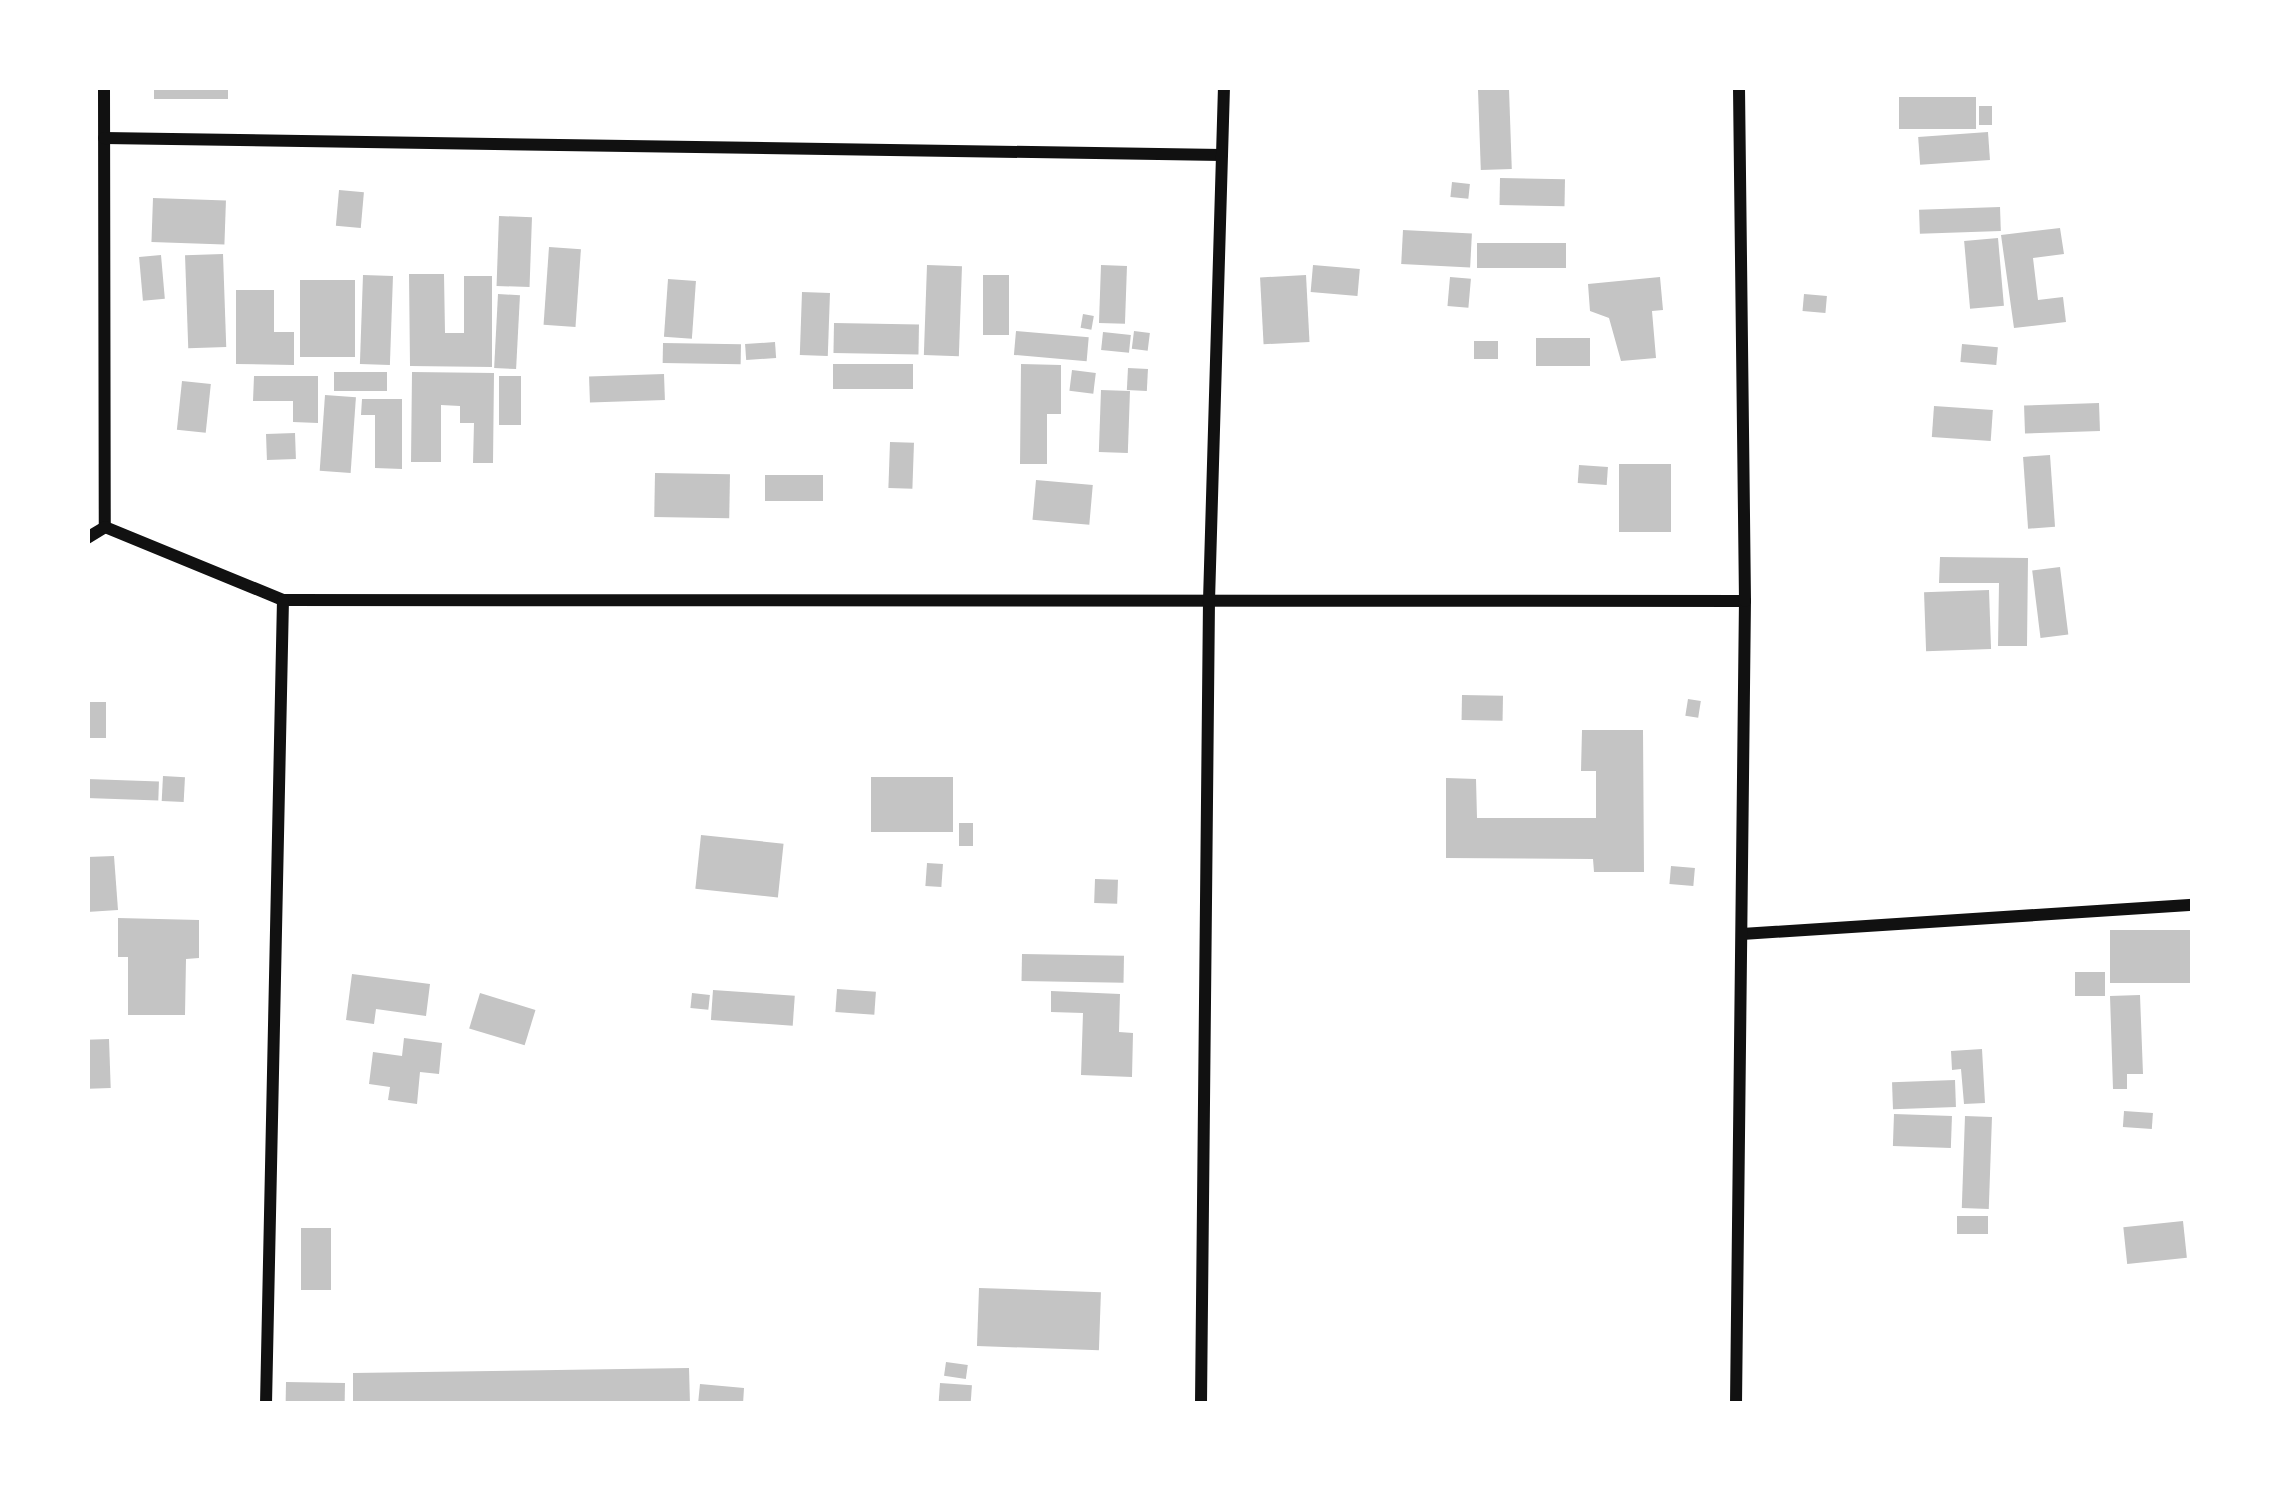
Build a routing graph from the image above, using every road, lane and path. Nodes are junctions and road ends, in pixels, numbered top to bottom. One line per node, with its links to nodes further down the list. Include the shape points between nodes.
1 (104, 87): 4 (street)
2 (1224, 87): 5 (street)
3 (1739, 87): 10 (street)
4 (104, 138): 5 (street); 6 (street)
5 (1222, 154): 9 (street)
6 (105, 527): 7 (street); 8 (street)
7 (87, 538)
8 (283, 600): 9 (street); 13 (street)
9 (1209, 601): 10 (street); 14 (street)
10 (1745, 601): 12 (street)
11 (2193, 905): 12 (street)
12 (1742, 934): 15 (street)
13 (266, 1404)
14 (1201, 1404)
15 (1736, 1404)

